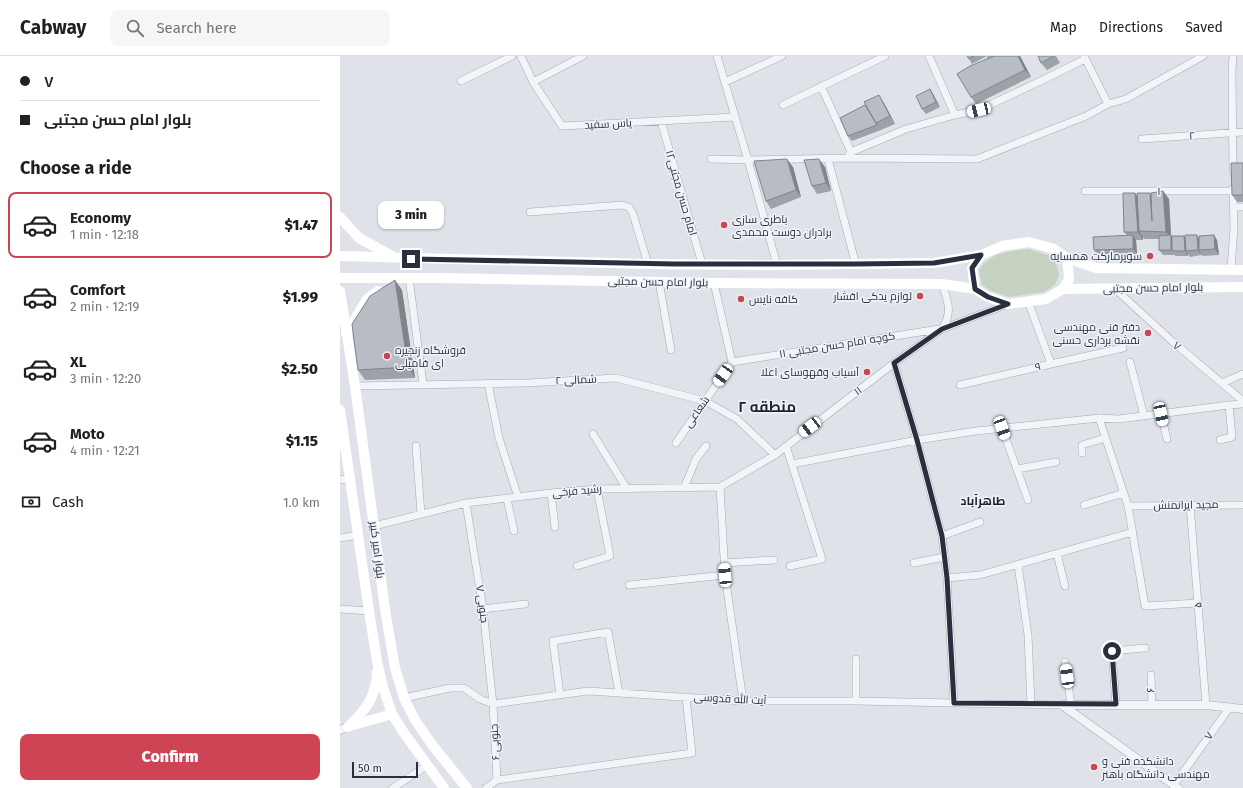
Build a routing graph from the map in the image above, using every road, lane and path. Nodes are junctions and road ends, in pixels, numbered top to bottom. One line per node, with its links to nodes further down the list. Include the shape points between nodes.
1 (512, 56): 11 (street)
2 (521, 56): 12 (street, یاس سفید)
3 (583, 56): 12 (street)
4 (717, 56): 13 (street)
5 (782, 56): 13 (street)
6 (885, 56): 14 (street)
7 (929, 56): 17 (street)
8 (1203, 56): 15 (street, via 1126,98)
9 (1234, 56): 21 (street)
10 (1085, 57): 15 (street); 17 (street, via 979,110)
11 (461, 81)
12 (533, 82): 19 (street, یاس سفید, via 562,126)
13 (725, 82): 18 (street)
14 (821, 86): 16 (street); 23 (street)
15 (1108, 104): 23 (street, via 1086,116 977,158)
16 (783, 105)
17 (955, 115): 23 (street, via 906,129)
18 (735, 117): 19 (street, یاس سفید); 26 (street)
19 (661, 121): 38 (street, امام حسن مجتبی۱۲)
20 (1243, 132): 21 (street, ۲)
21 (1232, 134): 22 (street, ۲); 27 (street)
22 (1142, 139)
23 (849, 155): 25 (street)
24 (711, 159): 26 (street)
25 (828, 159): 26 (street); 39 (street)
26 (748, 160): 40 (street)
27 (1233, 184): 28 (street, ۱); 29 (street)
28 (1085, 191)
29 (1234, 207): 30 (street); 41 (street)
30 (1243, 207)
31 (530, 212): 37 (street, via 622,205 628,207 633,214)
32 (340, 217): 35 (main road, via 359,238)
33 (981, 255): 36 (main road, via 1002,246 1029,242 1054,249); 39 (main road, بلوار امام حسن مجتبی, via 934,263); 50 (main road, via 972,268)
34 (340, 256): 35 (main road, بلوار امام حسن مجتبی)
35 (396, 258): 37 (main road, بلوار امام حسن مجتبی)
36 (1067, 258): 41 (main road, بلوار امام حسن مجتبی, via 1096,268); 51 (main road, via 1069,279)
37 (648, 264): 38 (main road, بلوار امام حسن مجتبی)
38 (702, 264): 40 (main road, بلوار امام حسن مجتبی)
39 (856, 264): 40 (main road, بلوار امام حسن مجتبی)
40 (777, 265)
41 (1231, 270): 42 (main road, بلوار امام حسن مجتبی)
42 (1243, 270)
43 (340, 278): 44 (main road, بلوار امام حسن مجتبی)
44 (409, 278): 45 (main road, بلوار امام حسن مجتبی); 56 (main road, via 383,288 367,299); 66 (street)
45 (659, 281): 46 (main road, بلوار امام حسن مجتبی); 58 (street)
46 (714, 283): 47 (main road, بلوار امام حسن مجتبی); 59 (street)
47 (942, 284): 50 (main road, بلوار امام حسن مجتبی); 55 (street, via 949,312)
48 (1243, 287): 49 (main road, بلوار امام حسن مجتبی)
49 (1114, 288): 51 (main road, بلوار امام حسن مجتبی); 65 (street, ۷, via 1172,342)
50 (975, 289): 54 (main road)
51 (1063, 289): 53 (main road, via 1046,299)
52 (340, 291): 56 (main road, بلوار امیر کبیر)
53 (1028, 301): 54 (main road); 62 (street, ۹)
54 (1008, 304): 55 (street, ۱۱)
55 (942, 329): 59 (street, کوچه امام حسن مجتبی ۱۱); 61 (street, ۱۱)
56 (346, 334): 68 (main road, بلوار امیر کبیر)
57 (1123, 348): 62 (street)
58 (671, 350)
59 (732, 362): 69 (street, شعاعی)
60 (1130, 362): 75 (street)
61 (894, 363): 81 (street); 86 (street, ۱۱)
62 (1051, 364): 67 (street, ۹)
63 (1243, 374): 65 (street)
64 (488, 383): 66 (street, ۲ شمالی); 69 (street, ۲ شمالی, via 616,378); 100 (street, via 499,438)
65 (1222, 383): 70 (street, ۷)
66 (423, 384): 68 (street, ۲ شمالی)
67 (960, 385)
68 (355, 386): 110 (main road, بلوار امیر کبیر)
69 (705, 401): 83 (street, شعاعی); 88 (street, ۲ شمالی, via 737,419)
70 (1243, 401)
71 (1243, 404): 72 (street)
72 (1229, 405): 74 (street); 82 (street, via 1232,437)
73 (340, 410): 92 (main road, بلوار امیر کبیر)
74 (1161, 414): 75 (street); 80 (street)
75 (1144, 416): 76 (street)
76 (1099, 418): 77 (street); 79 (street)
77 (1002, 428): 81 (street); 91 (street)
78 (593, 434): 97 (street)
79 (1105, 438): 87 (street, via 1082,445); 99 (street)
80 (1167, 439)
81 (917, 440): 90 (street); 115 (street)
82 (1220, 440)
83 (676, 443)
84 (416, 446): 108 (street)
85 (706, 446): 95 (street, via 696,459)
86 (786, 446): 88 (street, ۱۱); 90 (street)
87 (1082, 453)
88 (775, 455): 94 (street, رشید فرخی)
89 (1056, 462): 91 (street)
90 (792, 464): 124 (street, via 822,559)
91 (1017, 469): 102 (street)
92 (350, 478): 93 (street); 114 (main road, بلوار امیر کبیر)
93 (340, 480)
94 (720, 487): 95 (street, رشید فرخی); 120 (street)
95 (684, 488): 97 (street, رشید فرخی)
96 (597, 489): 97 (street, رشید فرخی); 98 (street, رشید فرخی); 123 (street, via 610,556)
97 (627, 489)
98 (551, 493): 100 (street, رشید فرخی); 111 (street)
99 (1124, 493): 104 (street); 107 (street)
100 (518, 497): 101 (street, رشید فرخی)
101 (507, 499): 103 (street, رشید فرخی); 112 (street)
102 (1028, 500)
103 (466, 503): 108 (street, رشید فرخی); 132 (street, ۷ جنوبی)
104 (1084, 505)
105 (1190, 505): 106 (street, مجید ایرانمنش); 107 (street, مجید ایرانمنش); 129 (street, ۵)
106 (1243, 505)
107 (1128, 506): 113 (street)
108 (421, 514): 110 (street, رشید فرخی)
109 (980, 522): 115 (street)
110 (374, 526): 142 (main road, بلوار امیر کبیر, via 390,645)
111 (555, 527)
112 (514, 531)
113 (1133, 532): 117 (street); 129 (street, via 1145,606)
114 (358, 535): 116 (street); 133 (main road, بلوار امیر کبیر)
115 (942, 536): 118 (street)
116 (340, 538)
117 (1057, 554): 122 (street); 128 (street)
118 (944, 557): 121 (street); 126 (street)
119 (774, 560): 120 (street)
120 (724, 563): 125 (street)
121 (914, 563)
122 (1018, 565): 126 (street, via 980,575); 147 (street, via 1028,635)
123 (577, 566)
124 (790, 566)
125 (725, 575): 127 (street); 143 (street)
126 (947, 578): 145 (street)
127 (629, 585)
128 (1065, 586)
129 (1198, 603): 152 (street, ۵)
130 (525, 604): 132 (street)
131 (340, 609): 133 (street)
132 (484, 609): 146 (street, ۷ جنوبی)
133 (369, 611): 136 (main road, بلوار امیر کبیر)
134 (1145, 648): 149 (street, via 1112,651)
135 (856, 659): 144 (street)
136 (377, 661): 155 (main road, بلوار امیر کبیر); 156 (main road, via 374,695 365,710)
137 (1065, 662): 148 (street)
138 (1151, 675): 151 (street, ۶)
139 (619, 693): 140 (street, آیت الله قدوسی, via 588,691); 140 (street, via 608,632 553,641); 141 (street, آیت الله قدوسی)
140 (560, 695): 146 (street, آیت الله قدوسی)
141 (686, 697): 143 (street, آیت الله قدوسی); 158 (street, via 692,753)
142 (404, 698): 146 (street, via 450,688 464,688); 162 (main road, بلوار امیر کبیر, via 433,746)
143 (743, 701): 144 (street, آیت الله قدوسی)
144 (856, 701): 145 (street, آیت الله قدوسی)
145 (954, 703): 147 (street, آیت الله قدوسی)
146 (493, 704): 158 (street, ۶ جنوبی)
147 (1031, 704): 150 (street, آیت الله قدوسی)
148 (1071, 704): 149 (street); 150 (street)
149 (1116, 704): 151 (street)
150 (1062, 705): 159 (street)
151 (1152, 705): 152 (street)
152 (1206, 705): 153 (street)
153 (1230, 707): 154 (street); 159 (street, ۷)
154 (1243, 709)
155 (392, 714): 156 (main road); 157 (main road, بلوار امیر کبیر)
156 (344, 728)
157 (428, 765): 160 (street); 161 (main road, بلوار امیر کبیر)
158 (497, 780): 163 (street)
159 (1176, 786)
160 (392, 788)
161 (444, 788)
162 (467, 788)
163 (486, 788)

